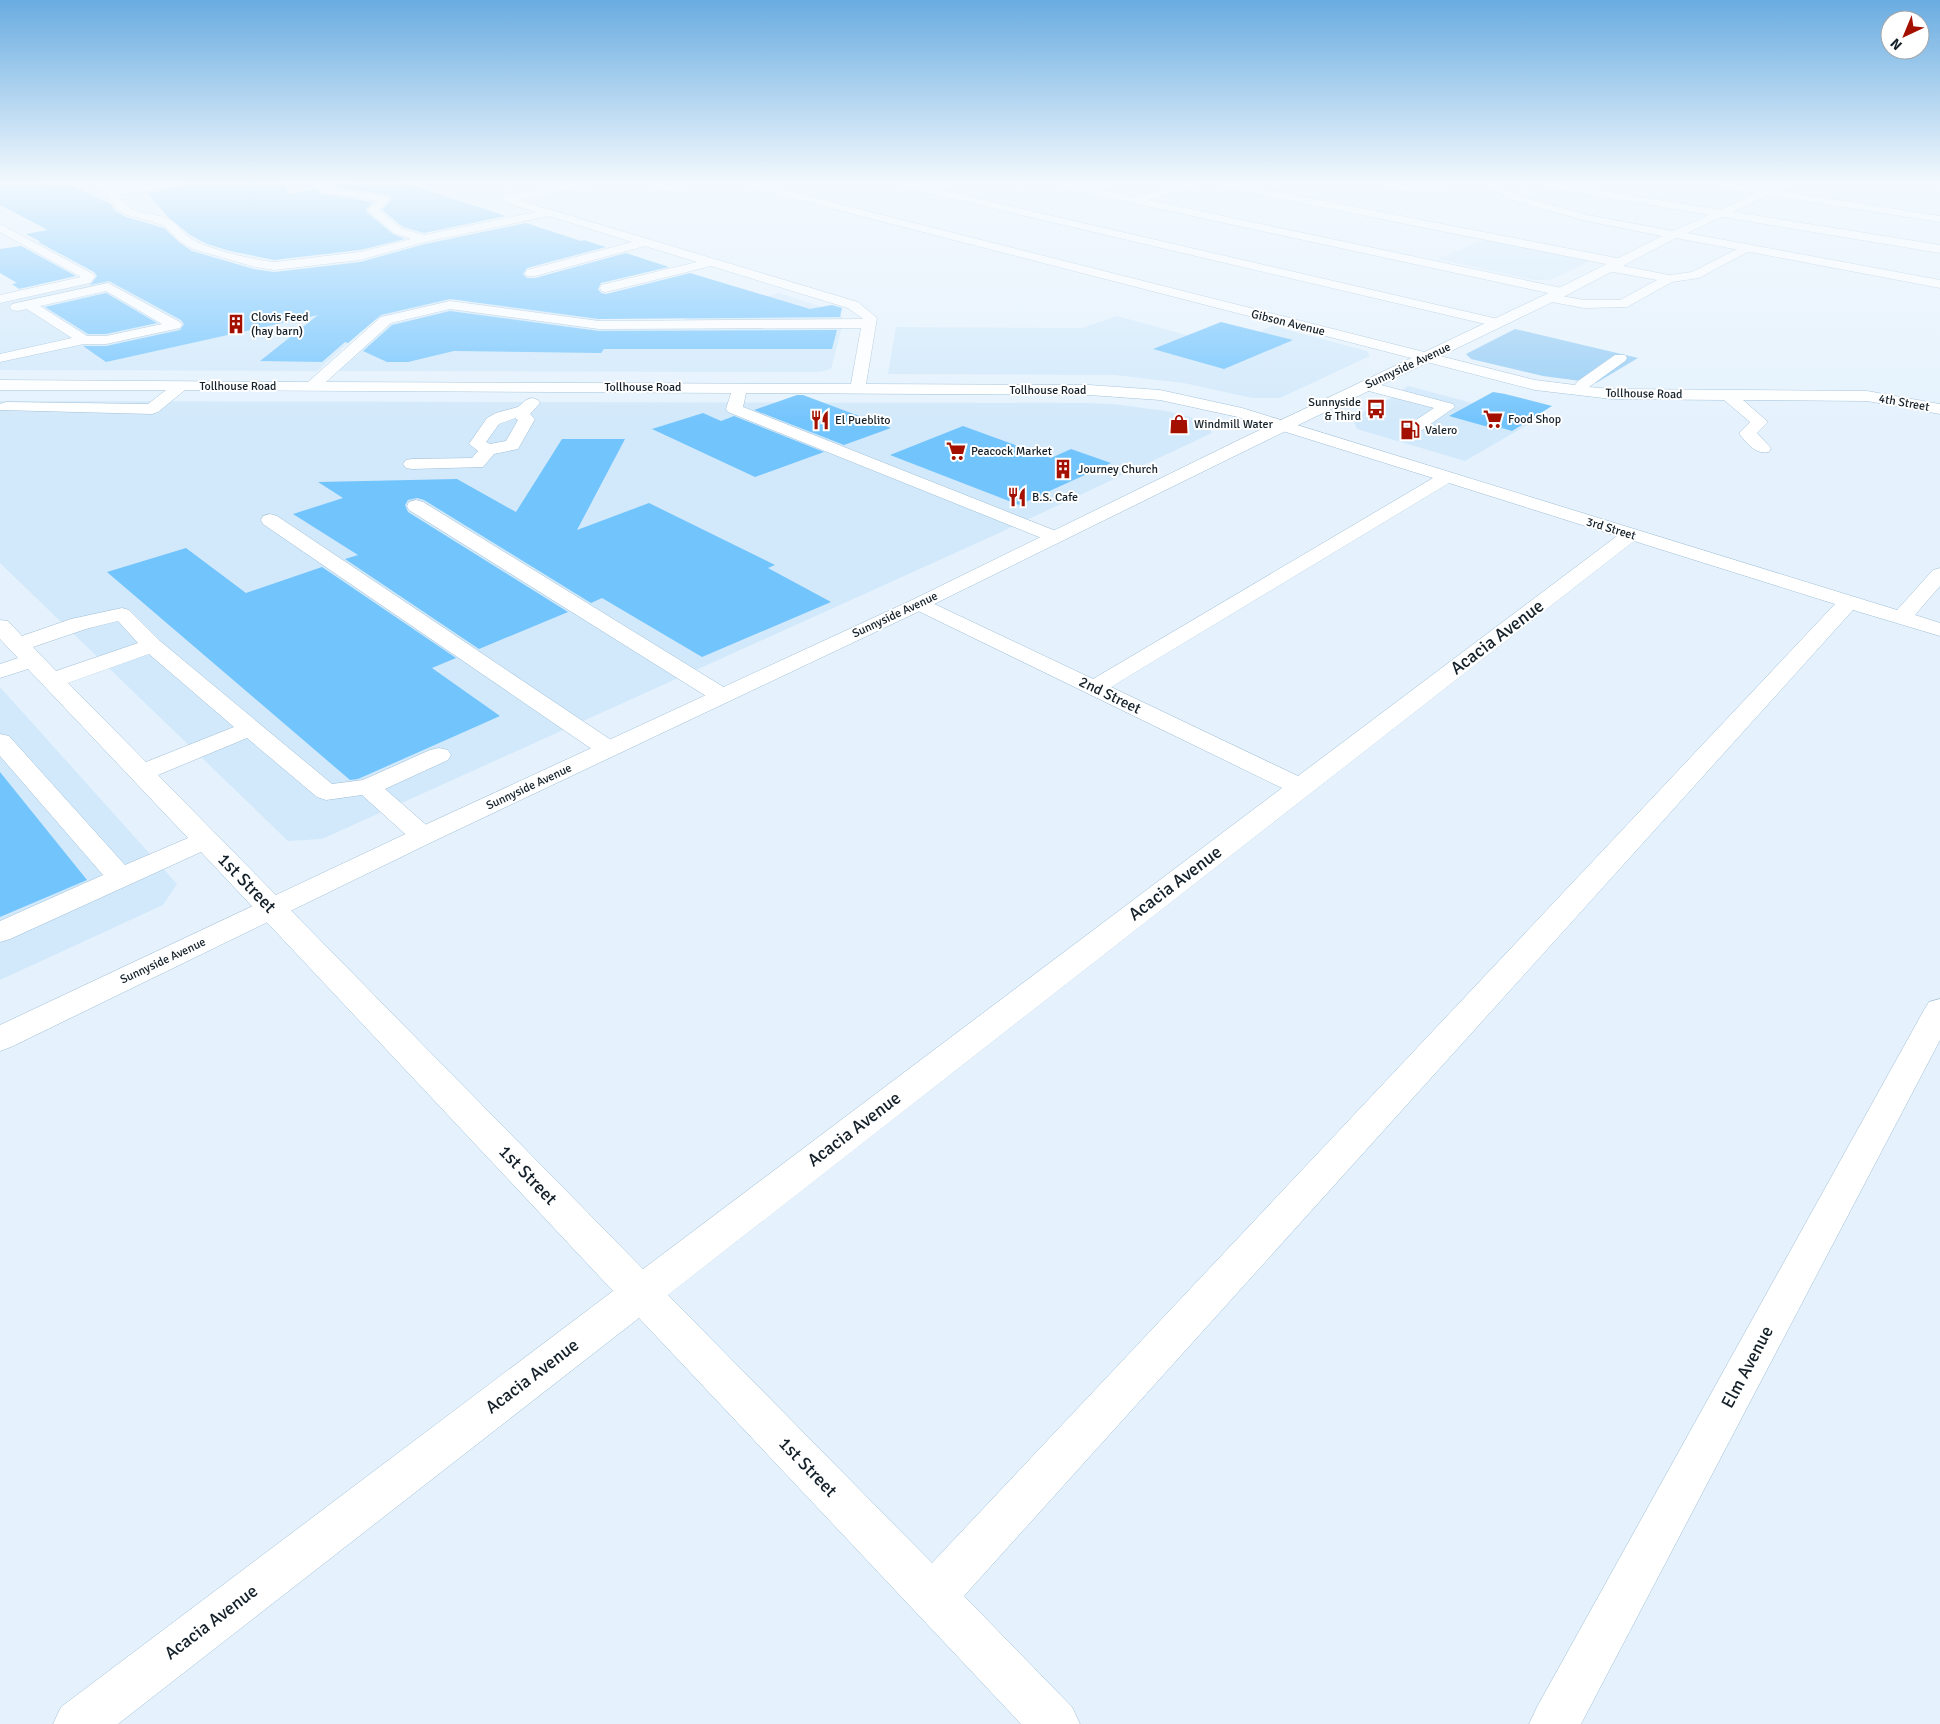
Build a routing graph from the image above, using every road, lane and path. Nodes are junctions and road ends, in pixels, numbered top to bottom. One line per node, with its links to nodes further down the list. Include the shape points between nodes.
1 (65, 263): 20 (street, via 88,276 86,280)
2 (257, 263): 3 (street, via 274,266)
3 (296, 263)
4 (566, 263): 15 (street)
5 (705, 263): 18 (street)
6 (716, 263): 24 (street, via 853,305 870,318)
7 (1058, 263): 27 (street, Gibson Avenue)
8 (1241, 263): 23 (street)
9 (1417, 263): 19 (street)
10 (1609, 263): 14 (street)
11 (1620, 263): 14 (street, Sunnyside Avenue)
12 (1719, 263): 16 (street, via 1695,276)
13 (1827, 263): 17 (street)
14 (1617, 265): 16 (street); 19 (street, Sunnyside Avenue)
15 (531, 273)
16 (1669, 279): 19 (street, via 1622,304 1584,304)
17 (1940, 284)
18 (606, 288)
19 (1556, 295): 23 (street, Sunnyside Avenue)
20 (0, 299)
21 (29, 304): 22 (street); 25 (street); 25 (street, via 108,287 175,325 106,340)
22 (0, 310)
23 (1498, 323): 27 (street, Sunnyside Avenue)
24 (869, 324): 32 (street, via 599,325 450,305 386,320); 36 (street)
25 (84, 340): 26 (street)
26 (0, 358)
27 (1425, 358): 33 (street, Sunnyside Avenue); 37 (street, Tollhouse Road, via 1518,382)
28 (1620, 358): 37 (street, via 1582,384)
29 (0, 386): 30 (street, Tollhouse Road)
30 (38, 386): 31 (street, Tollhouse Road); 40 (street)
31 (180, 386): 32 (street, Tollhouse Road); 40 (street, via 152,409)
32 (312, 386): 34 (street, Tollhouse Road)
33 (1366, 386): 43 (street, Sunnyside Avenue); 44 (street, via 1446,407)
34 (540, 388): 35 (street, Tollhouse Road); 42 (street, via 530,406)
35 (740, 388): 36 (street, Tollhouse Road); 52 (street, via 734,409)
36 (858, 388): 43 (street, Tollhouse Road, via 1133,392 1194,401)
37 (1578, 392): 38 (street, Tollhouse Road)
38 (1729, 396): 39 (street, Tollhouse Road); 45 (street, via 1760,422 1747,433)
39 (1867, 396): 41 (street, 4th Street)
40 (3, 407)
41 (1940, 409)
42 (518, 413): 46 (street, via 527,419 512,445); 46 (street, via 494,420 476,444)
43 (1282, 426): 48 (street, 3rd Street, via 1382,450); 52 (street, Sunnyside Avenue)
44 (1416, 427)
45 (1763, 448)
46 (488, 450): 47 (street, via 477,463)
47 (412, 464)
48 (1447, 477): 51 (street, 3rd Street); 60 (street)
49 (416, 506): 61 (street)
50 (270, 520): 64 (street)
51 (1630, 535): 54 (street, 3rd Street); 68 (street, Acacia Avenue)
52 (1054, 537): 55 (street, Sunnyside Avenue)
53 (1940, 574): 56 (street)
54 (1848, 602): 56 (street, 3rd Street); 77 (street)
55 (919, 604): 60 (street, 2nd Street); 61 (street, Sunnyside Avenue)
56 (1901, 618): 57 (street, 3rd Street)
57 (1940, 630)
58 (152, 646): 59 (street); 59 (street, via 122,614 79,624); 62 (street)
59 (21, 656): 66 (street, 1st Street)
60 (1094, 688): 68 (street, 2nd Street)
61 (722, 696): 64 (street, Sunnyside Avenue)
62 (251, 728): 66 (street); 67 (street, via 326,792)
63 (0, 741): 71 (street)
64 (608, 750): 69 (street, Sunnyside Avenue)
65 (439, 755): 67 (street)
66 (142, 773): 70 (street, 1st Street)
67 (368, 787): 69 (street)
68 (1301, 787): 76 (street, Acacia Avenue)
69 (423, 836): 72 (street, Sunnyside Avenue)
70 (206, 840): 71 (street); 72 (street, 1st Street)
71 (121, 878): 73 (street)
72 (273, 909): 75 (street, Sunnyside Avenue); 76 (street, 1st Street)
73 (0, 932)
74 (1940, 1010): 80 (street, Elm Avenue)
75 (0, 1039)
76 (641, 1292): 77 (street, 1st Street); 78 (street, Acacia Avenue)
77 (932, 1597): 79 (street, 1st Street)
78 (78, 1724)
79 (1055, 1724)
80 (1554, 1724)

